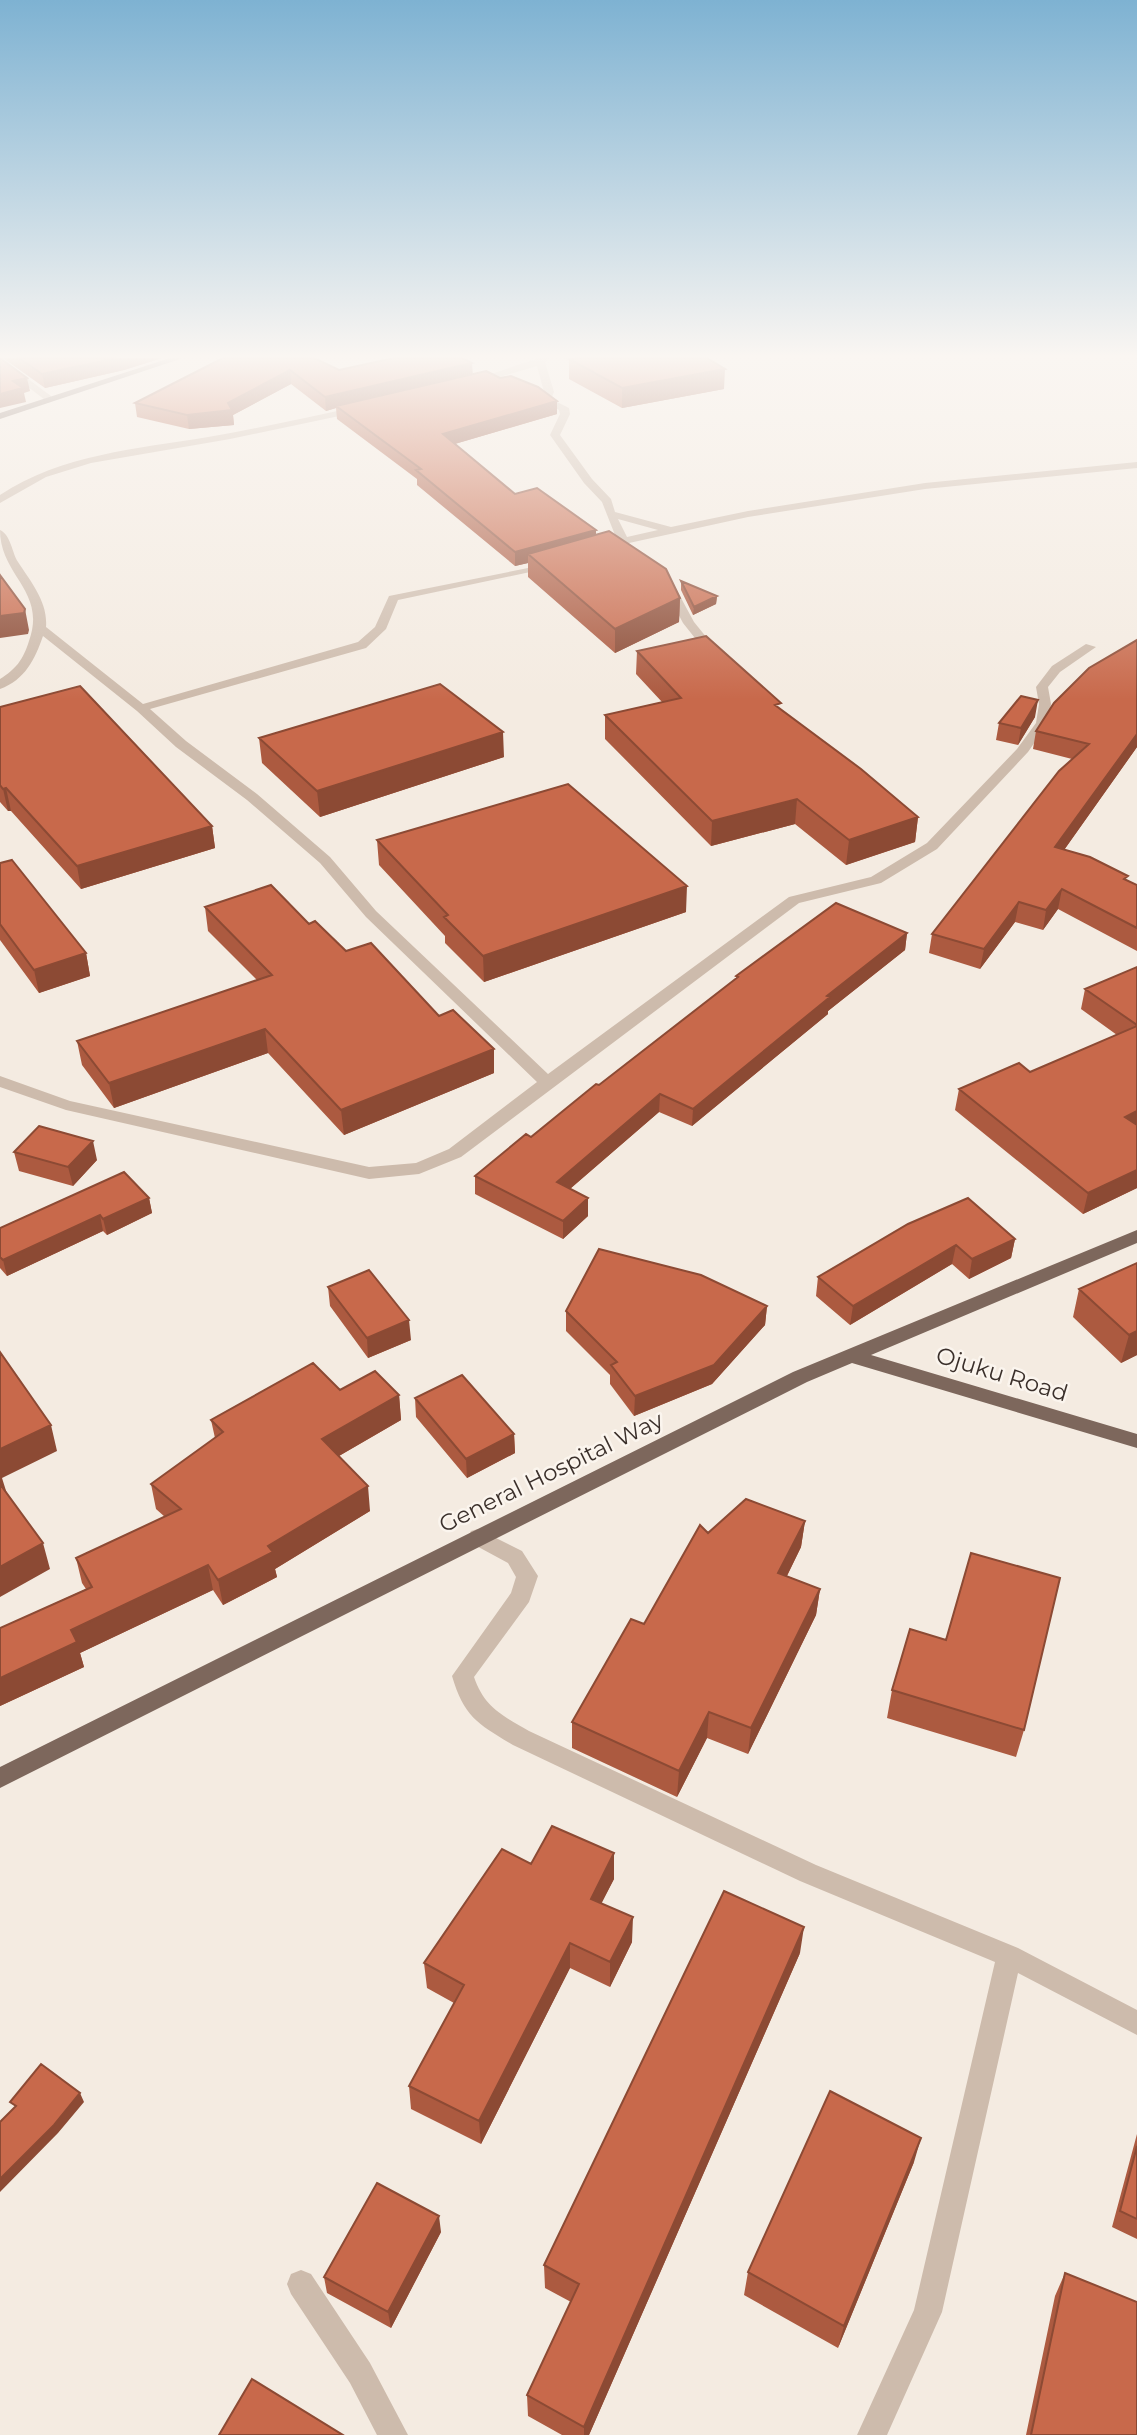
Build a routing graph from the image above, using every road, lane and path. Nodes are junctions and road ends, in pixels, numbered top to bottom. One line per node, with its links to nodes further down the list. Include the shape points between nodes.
1 (58, 472): 4 (street, via 27,481)
2 (581, 472): 5 (street, via 607,501)
3 (1077, 472): 6 (street, via 925,486 748,514)
4 (0, 500)
5 (610, 514): 6 (street); 8 (street)
6 (676, 532): 8 (street)
7 (0, 533): 13 (street, via 12,562 26,579 41,615)
8 (623, 541): 9 (street); 11 (street)
9 (590, 554)
10 (566, 560): 17 (street, via 393,598 380,629 362,645)
11 (634, 564)
12 (662, 582): 15 (street, via 672,589 689,623)
13 (40, 628): 16 (street, via 29,659); 17 (street)
14 (1090, 647): 19 (street, via 1056,669 1042,687 1042,723 1029,742 896,870 876,880 794,901)
15 (720, 662)
16 (0, 685)
17 (141, 708): 19 (street, via 325,860 371,914)
18 (0, 1081): 19 (street, via 66,1105 369,1173 419,1168 455,1153)
19 (547, 1082)
20 (1137, 1236): 21 (main road, General Hospital Way)
21 (852, 1356): 22 (main road, Ojuku Road); 23 (main road, General Hospital Way, via 800,1377)
22 (1137, 1441)
23 (478, 1537): 24 (main road, General Hospital Way); 25 (street, via 515,1557 527,1576 521,1596 463,1676 470,1699 489,1718 521,1738 808,1873)
24 (1, 1777)
25 (1009, 1956): 26 (street); 29 (street, via 928,2312)
26 (1137, 2023)
27 (301, 2284): 28 (street, via 360,2372)
28 (393, 2435)
29 (872, 2435)

